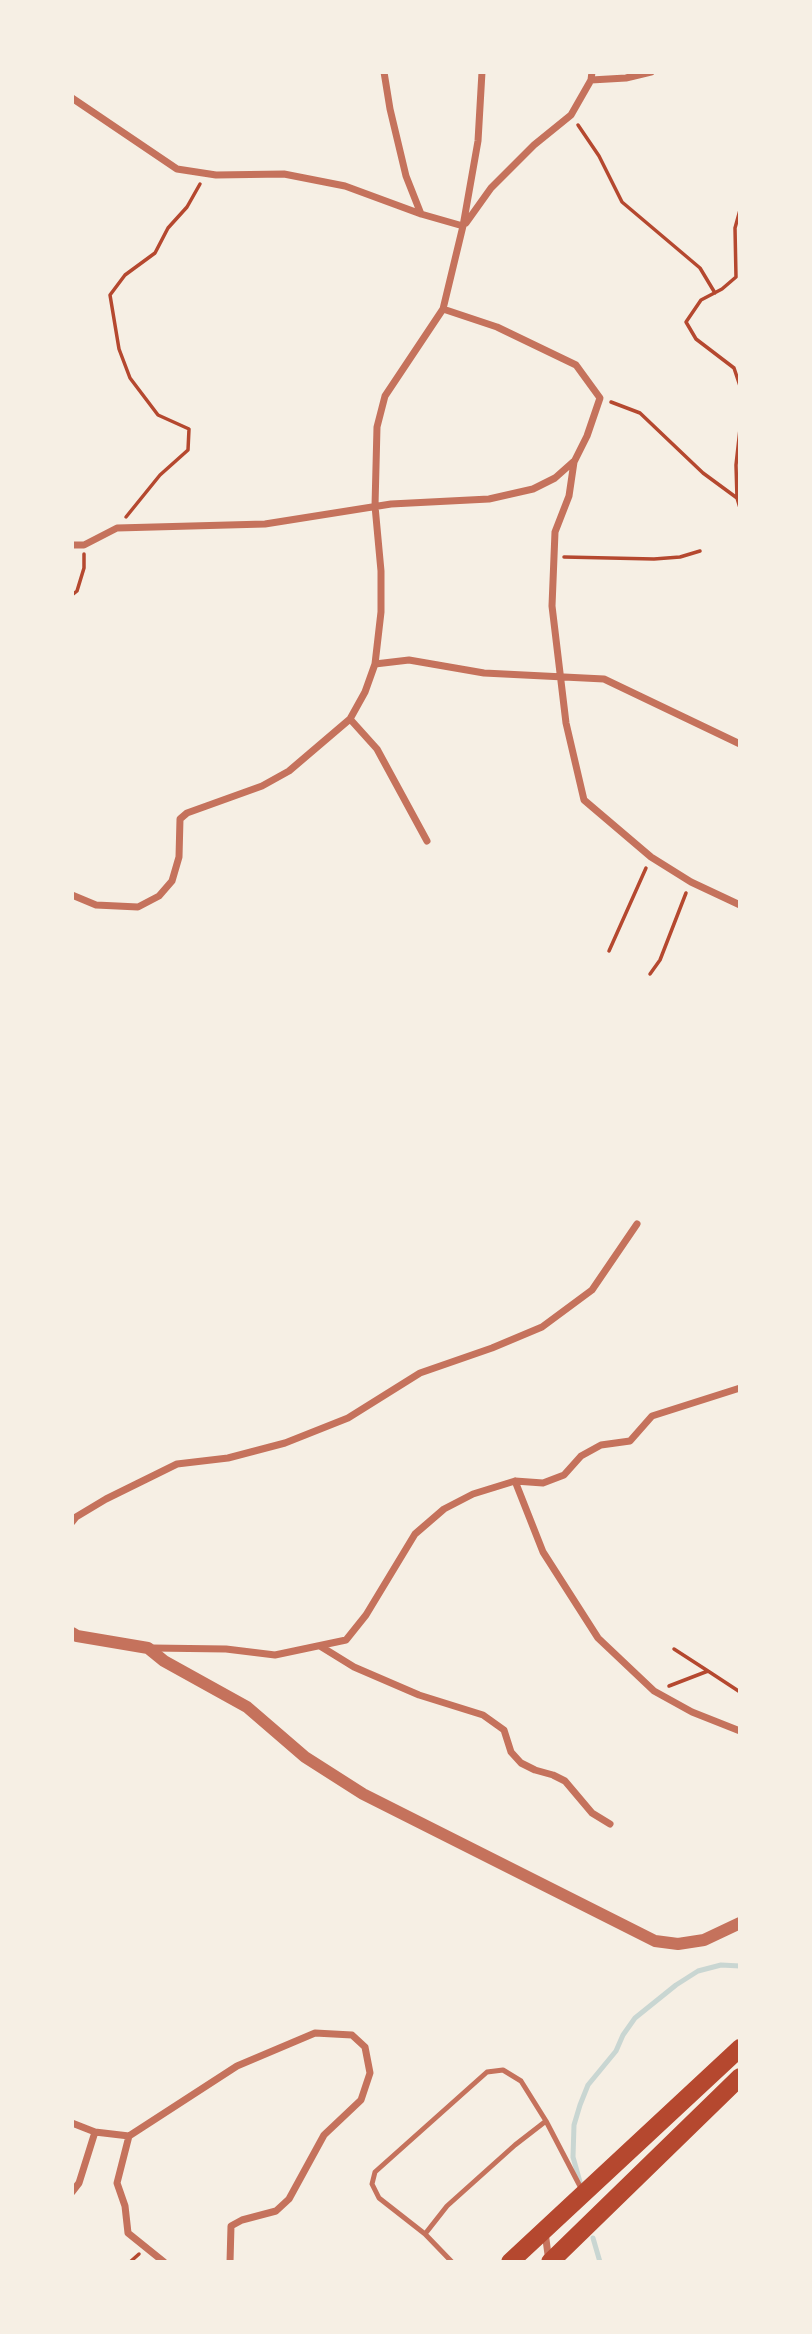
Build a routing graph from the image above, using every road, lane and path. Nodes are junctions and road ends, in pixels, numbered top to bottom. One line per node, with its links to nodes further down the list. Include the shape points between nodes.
1 (384, 72): 9 (street, via 406,176)
2 (482, 72): 10 (street, via 478,141)
3 (650, 72): 4 (street, via 626,78)
4 (591, 76): 6 (street)
5 (72, 97): 7 (street, via 177,169)
6 (571, 115): 10 (street, via 491,188); 11 (path, via 622,202 700,268)
7 (206, 173): 9 (street, via 284,174 345,186); 20 (path, via 155,253 125,275 110,295 119,349 130,378 158,415 189,429 188,450 160,475)
8 (740, 210): 11 (path, via 735,228 736,277)
9 (421, 214): 10 (street)
10 (463, 226): 12 (street)
11 (715, 293): 13 (path, via 701,300 686,322 696,340 734,368)
12 (443, 309): 14 (street, via 497,327 576,365); 18 (street, via 385,396 376,427)
13 (740, 386)
14 (600, 398): 16 (street); 17 (path, via 640,413 703,473)
15 (740, 429): 17 (path)
16 (573, 462): 18 (street, via 555,478 510,496); 24 (street, via 569,496 555,532)
17 (737, 498): 19 (path)
18 (375, 506): 20 (street, via 265,524); 26 (street, via 382,612)
19 (740, 506)
20 (117, 528): 22 (street)
21 (72, 545): 22 (street)
22 (84, 545): 25 (path, via 84,568)
23 (700, 551): 24 (path, via 654,559)
24 (554, 557): 27 (street, via 552,606)
25 (72, 595)
26 (375, 664): 27 (street, via 409,660 484,673); 28 (street)
27 (561, 678): 29 (street, via 604,679); 31 (street, via 584,800)
28 (350, 719): 30 (street, via 377,749); 33 (street, via 289,771 180,819 179,857 172,881 159,896 138,907 96,905)
29 (740, 744)
30 (428, 841)
31 (651, 857): 32 (street); 35 (path)
32 (691, 881): 34 (street); 36 (path, via 660,960)
33 (72, 895)
34 (740, 905)
35 (609, 951)
36 (650, 974)
37 (637, 1224): 40 (street, via 592,1290 542,1327 420,1373 348,1418 285,1443 228,1458 177,1464)
38 (740, 1388): 39 (street, via 652,1416 630,1441 601,1445 581,1456 564,1475 543,1483)
39 (515, 1481): 42 (street, via 444,1509 415,1534 346,1640); 46 (street, via 543,1552 598,1637)
40 (73, 1517)
41 (72, 1633): 43 (street)
42 (319, 1645): 43 (street, via 275,1655); 49 (street, via 354,1667 483,1716 504,1730 511,1752 521,1763 565,1781 592,1813)
43 (148, 1648): 50 (street, via 247,1707 305,1757 363,1794 655,1941 704,1940)
44 (674, 1649): 45 (path)
45 (708, 1671): 46 (path); 47 (path)
46 (654, 1691): 48 (street)
47 (740, 1692)
48 (740, 1731)
49 (610, 1824)
50 (740, 1923)
51 (740, 2048): 58 (highway)
52 (740, 2077): 65 (highway)
53 (546, 2121): 58 (lane); 60 (lane, via 447,2206); 60 (lane, via 521,2081 503,2070 487,2072 375,2172 372,2184 379,2198)
54 (72, 2123): 55 (street)
55 (94, 2132): 56 (street); 57 (street)
56 (129, 2136): 61 (street, via 117,2183 128,2233); 62 (street, via 237,2066 315,2033 352,2035 365,2046 370,2073 361,2100 324,2135 289,2199 276,2211 231,2226)
57 (72, 2192)
58 (584, 2194): 59 (highway)
59 (545, 2231): 64 (highway); 65 (street)
60 (425, 2234): 63 (lane)
61 (164, 2262)
62 (230, 2262)
63 (452, 2262)
64 (510, 2262)
65 (550, 2262)

